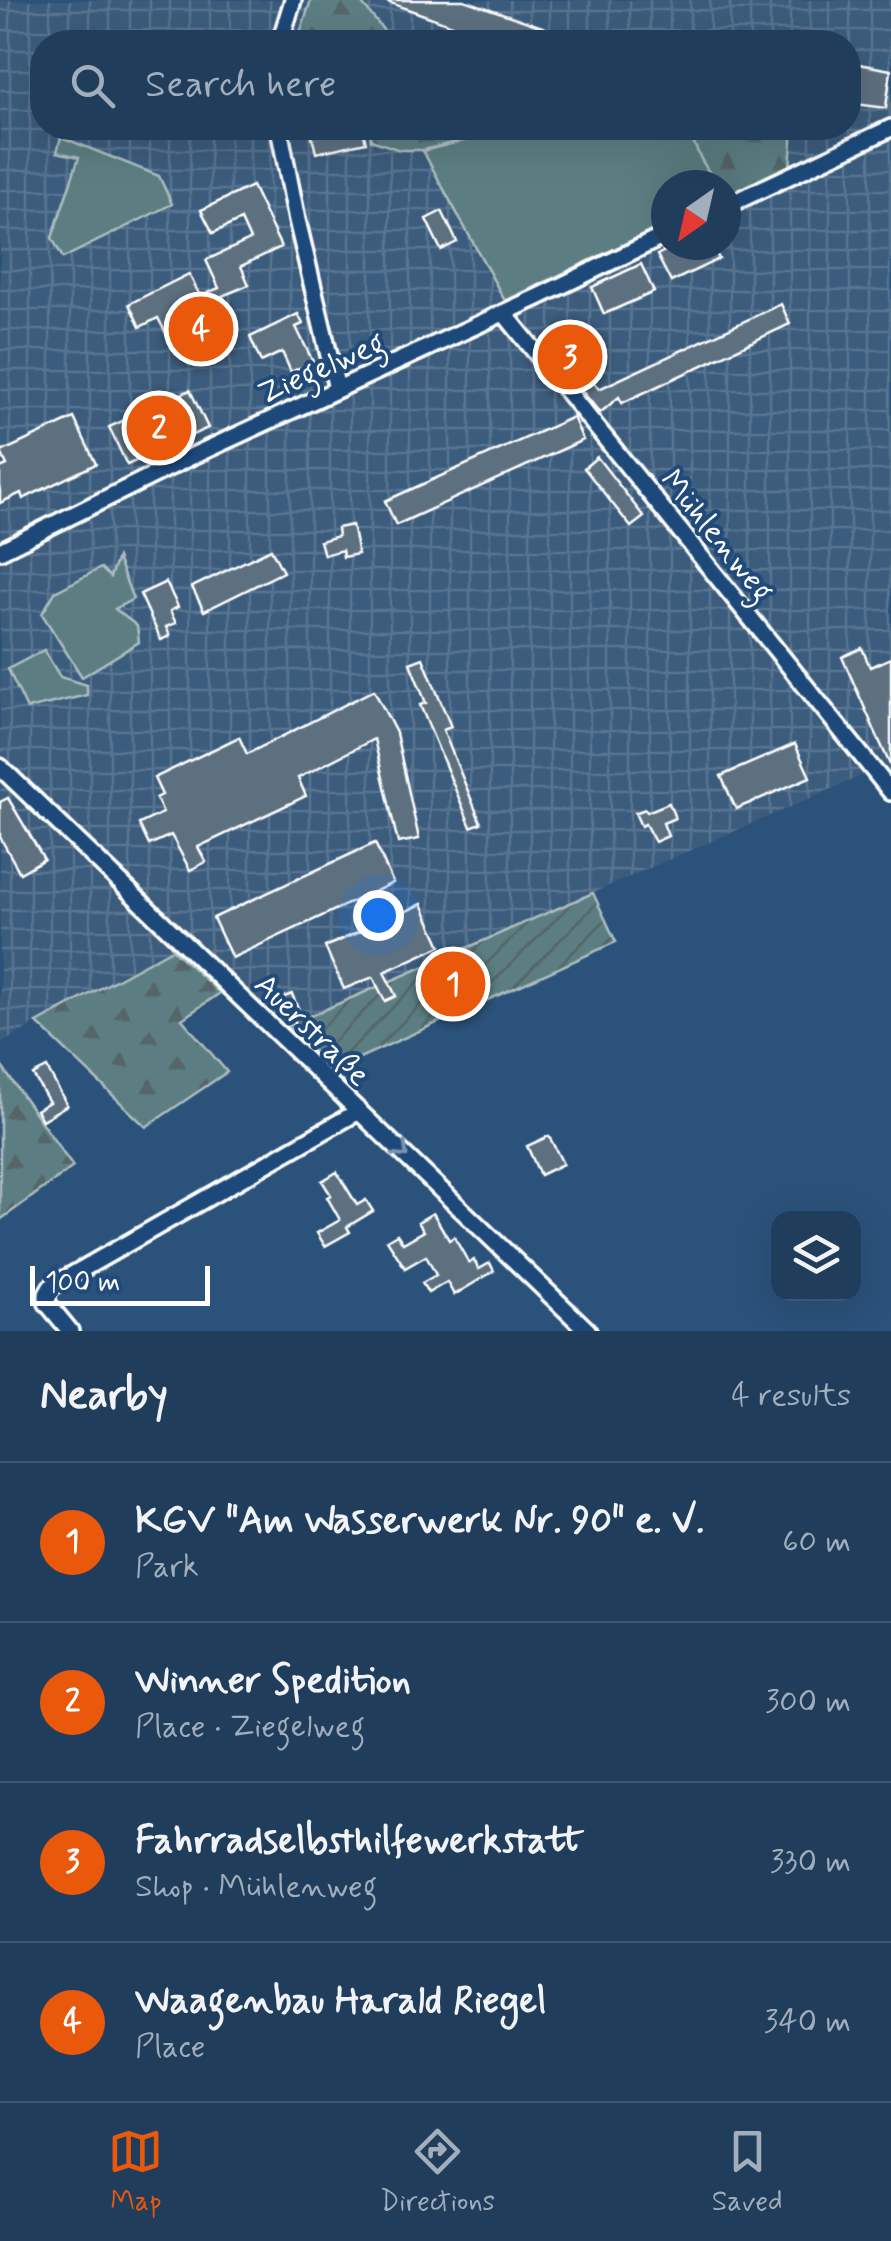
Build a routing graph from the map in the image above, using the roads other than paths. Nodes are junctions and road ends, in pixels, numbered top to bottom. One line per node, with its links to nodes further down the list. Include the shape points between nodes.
1 (293, 0): 2 (street)
2 (284, 30)
3 (891, 128): 5 (street)
4 (281, 140): 8 (street)
5 (741, 199)
6 (651, 242): 7 (street, Ziegelweg)
7 (504, 313): 8 (street, Ziegelweg); 11 (street, Mühlenweg)
8 (337, 389): 9 (street, Ziegelweg)
9 (0, 551)
10 (0, 767): 12 (street, Auerstraße)
11 (891, 792)
12 (358, 1110): 13 (street, via 51,1286 47,1303); 14 (street, Auerstraße, one-way to 14)
13 (70, 1331)
14 (588, 1331)

